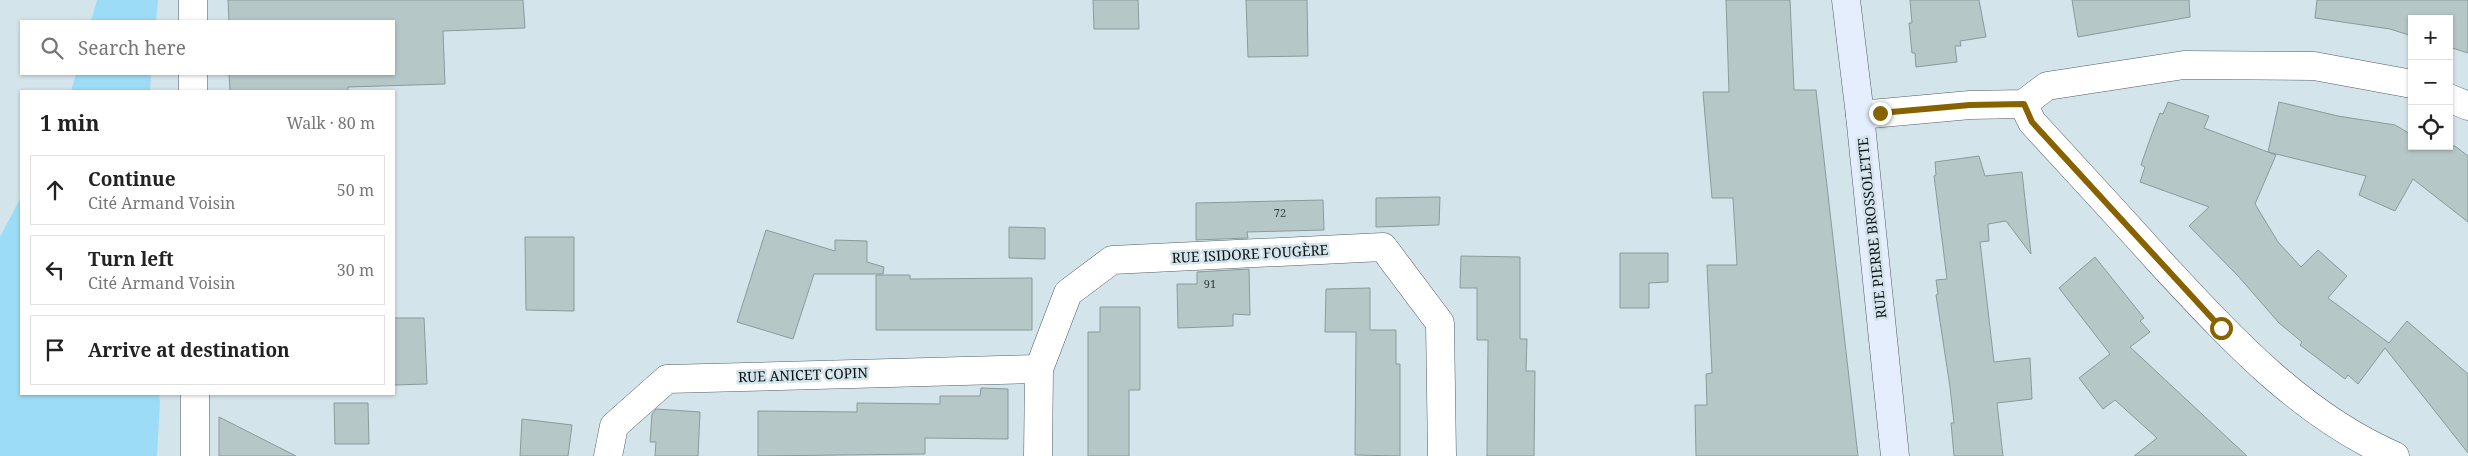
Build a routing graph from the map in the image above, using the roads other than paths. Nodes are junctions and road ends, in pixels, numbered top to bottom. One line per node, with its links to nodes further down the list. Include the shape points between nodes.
1 (193, 0): 3 (street)
2 (1846, 0): 10 (main road, RUE PIERRE BROSSOLETTE)
3 (193, 20)
4 (193, 75): 6 (street)
5 (2408, 83): 8 (street, via 2314,66 2184,65 2047,86)
6 (193, 90)
7 (2453, 100): 9 (street)
8 (2024, 104): 10 (street, via 1970,105); 18 (street, via 2032,122 2221,328 2323,416 2365,443)
9 (2468, 106)
10 (1860, 115): 17 (main road, RUE PIERRE BROSSOLETTE)
11 (1039, 369): 14 (street, RUE ANICET COPIN, via 667,379 614,426); 15 (street, RUE ISIDORE FOUGÈRE); 16 (street, RUE ISIDORE FOUGÈRE, via 1068,293 1112,260 1383,247 1440,323)
12 (195, 395): 13 (street)
13 (195, 456)
14 (608, 456)
15 (1038, 456)
16 (1442, 456)
17 (1895, 456)
18 (2395, 456)

